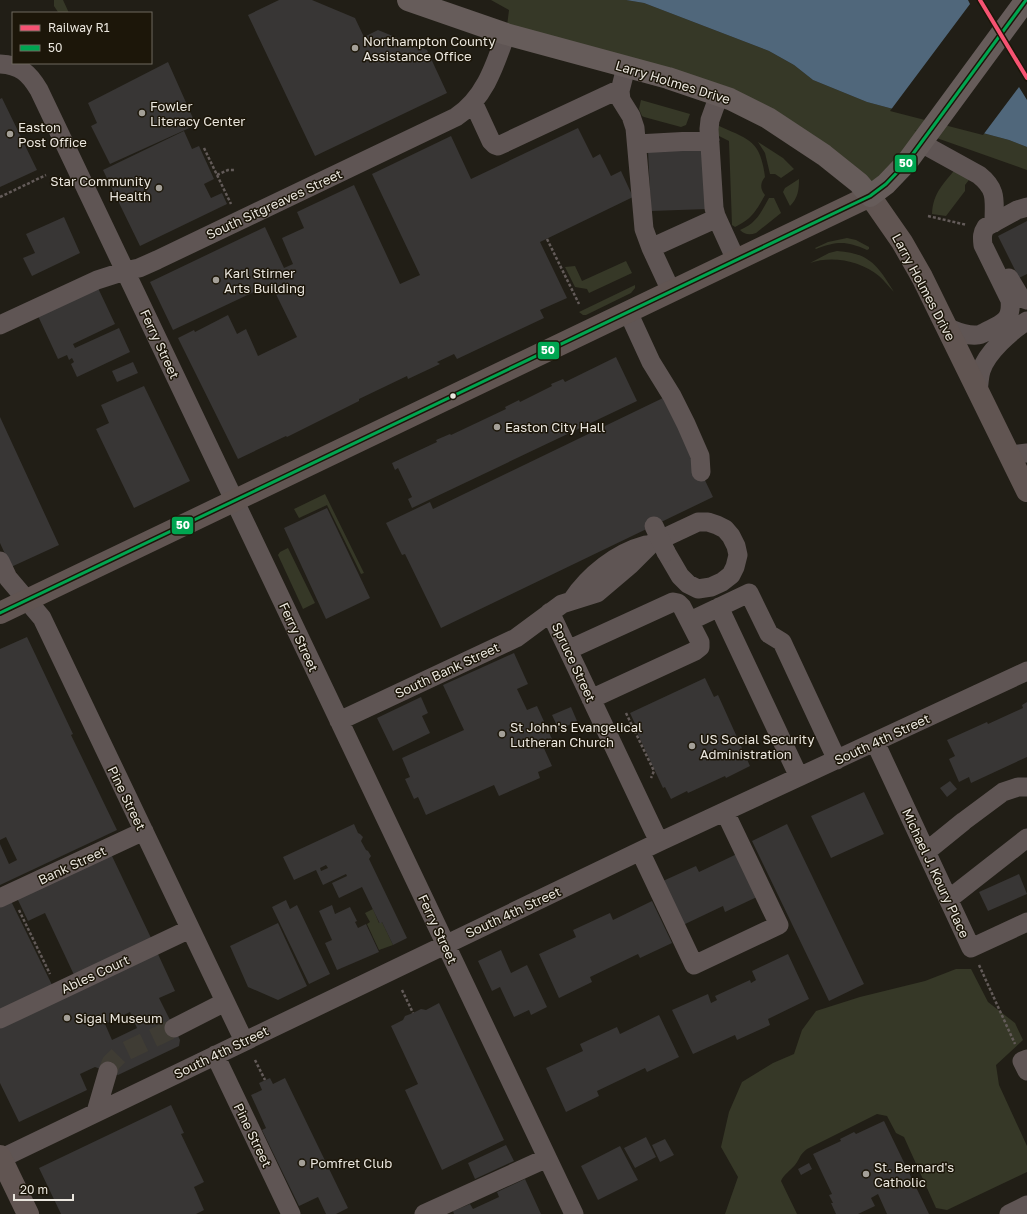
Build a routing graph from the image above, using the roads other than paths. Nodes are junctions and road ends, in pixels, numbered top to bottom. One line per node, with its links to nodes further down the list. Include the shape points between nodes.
1 (408, 0): 3 (highway, Larry Holmes Drive)
2 (1026, 0): 10 (highway)
3 (506, 34): 5 (highway, Larry Holmes Drive); 8 (street, South Sitgreaves Street, via 490,76)
4 (8, 65): 18 (street, Ferry Street, via 21,69 31,76 39,90)
5 (626, 67): 6 (street); 7 (highway, Larry Holmes Drive)
6 (620, 89): 8 (street, via 498,146 491,141); 11 (street, via 621,100 636,128)
7 (719, 95): 9 (street, via 710,120); 12 (highway, Larry Holmes Drive, via 784,128 845,171)
8 (473, 102): 18 (street, South Sitgreaves Street, via 462,114 443,125 157,260 139,268)
9 (710, 140): 11 (street); 14 (street, via 714,208)
10 (923, 140): 12 (highway, via 900,171); 15 (street, via 979,175 990,185 995,196)
11 (637, 144): 16 (street, via 642,220)
12 (870, 196): 17 (main road); 24 (main road, Larry Holmes Drive, via 902,242)
13 (1027, 207): 15 (street)
14 (717, 218): 16 (street); 17 (street)
15 (989, 226): 20 (street, via 1017,294); 24 (street, via 982,237 1010,300 1009,317 1002,324 978,335 962,334)
16 (651, 248): 19 (street)
17 (736, 260): 19 (main road)
18 (125, 270): 23 (street, South Sitgreaves Street, via 97,280); 29 (street, Ferry Street)
19 (671, 291): 21 (main road)
20 (1027, 300)
21 (628, 312): 27 (street, via 651,362 686,424 700,456); 29 (main road)
22 (1026, 322): 25 (street, via 996,346 981,369)
23 (0, 325)
24 (946, 327): 25 (main road, Larry Holmes Drive)
25 (978, 392): 26 (main road, Larry Holmes Drive)
26 (1018, 454): 28 (main road, Larry Holmes Drive)
27 (701, 472)
28 (1027, 491)
29 (234, 501): 32 (main road); 40 (street, Ferry Street)
30 (657, 541): 34 (street, South Bank Street, via 597,593 562,604)
31 (0, 561): 32 (street, Pine Street, via 8,578)
32 (27, 601): 35 (main road); 46 (street, Pine Street, via 42,618)
33 (719, 607): 36 (street); 42 (street, via 749,593 769,634 782,642); 43 (street)
34 (550, 612): 37 (street, Spruce Street); 40 (street, South Bank Street, via 516,638)
35 (0, 614)
36 (690, 621): 37 (street, via 682,607 673,602); 39 (street, via 700,642 700,647 695,651)
37 (568, 650): 39 (street, Spruce Street)
38 (1027, 671): 41 (street, South 4th Street)
39 (591, 699): 48 (street, Spruce Street)
40 (339, 721): 55 (street, Ferry Street)
41 (875, 742): 42 (street, South 4th Street); 50 (street, Michael J. Koury Place)
42 (837, 760): 43 (street, South 4th Street)
43 (799, 777): 45 (street, South 4th Street)
44 (1027, 787): 50 (street, via 1003,792)
45 (725, 812): 48 (street, South 4th Street); 49 (street, via 779,925 694,965)
46 (144, 832): 51 (street, Bank Street); 54 (street, Pine Street)
47 (1027, 838): 52 (street)
48 (659, 842): 49 (street, South 4th Street)
49 (640, 851): 55 (street, South 4th Street)
50 (926, 851): 52 (street, Michael J. Koury Place)
51 (5, 896)
52 (949, 899): 53 (street, Michael J. Koury Place, via 971,948)
53 (1027, 922)
54 (190, 929): 56 (street, Pine Street); 57 (street, Ables Court)
55 (445, 944): 59 (street, South 4th Street); 64 (street, Ferry Street)
56 (225, 1002): 58 (street); 59 (street, Pine Street)
57 (0, 1019)
58 (174, 1028)
59 (244, 1041): 60 (street, South 4th Street)
60 (215, 1055): 62 (street, South 4th Street); 67 (street, Pine Street)
61 (108, 1072): 62 (street)
62 (96, 1112): 63 (street, South 4th Street)
63 (0, 1158): 66 (main road)
64 (547, 1158): 68 (street); 69 (street, Ferry Street)
65 (1027, 1205): 70 (street)
66 (28, 1214)
67 (291, 1214)
68 (424, 1214)
69 (574, 1214)
70 (1009, 1214)

